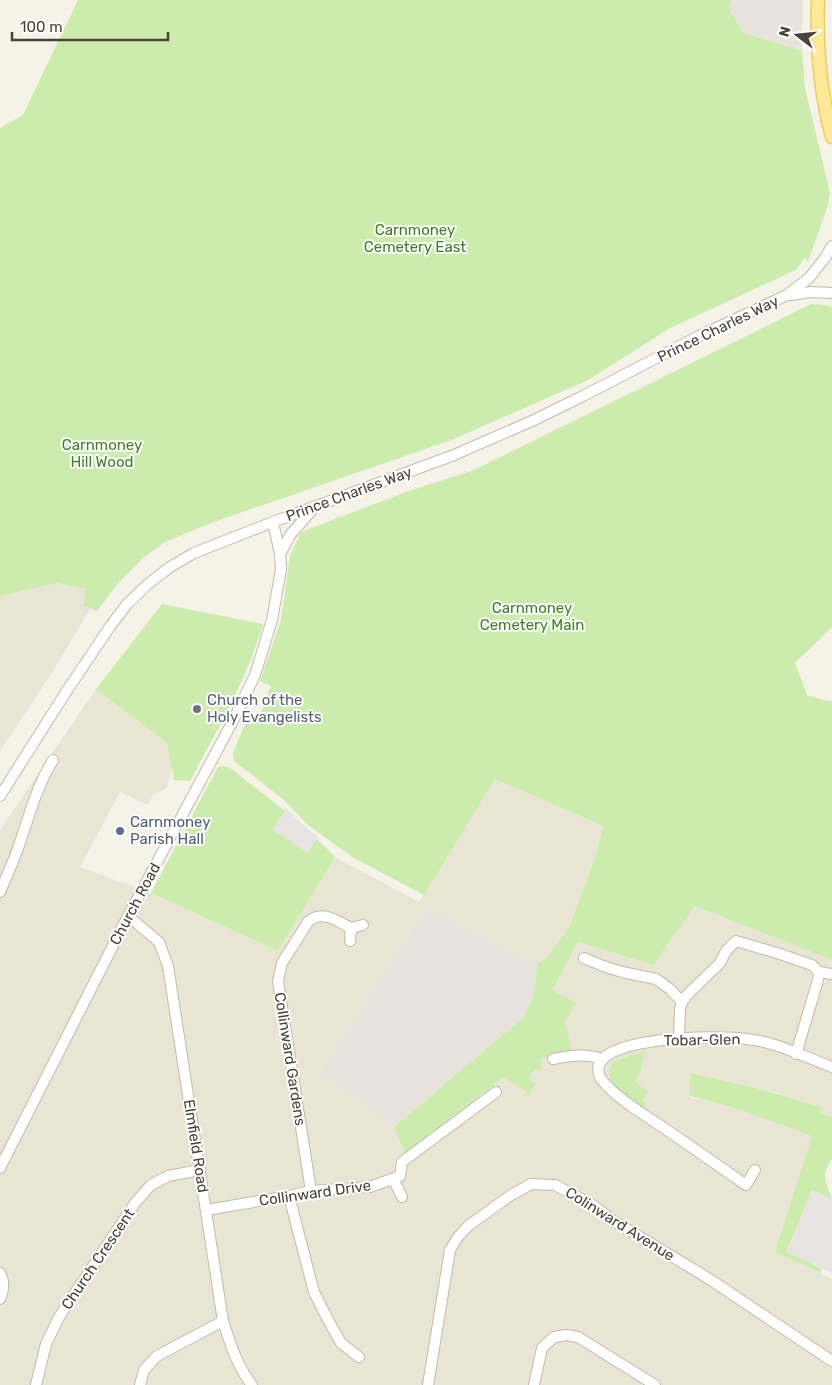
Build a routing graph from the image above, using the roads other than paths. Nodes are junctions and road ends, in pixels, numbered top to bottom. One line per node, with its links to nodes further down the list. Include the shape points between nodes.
1 (818, 0): 2 (main road, via 818,58)
2 (832, 137)
3 (832, 246): 5 (street, Prince Charles Way, via 809,278)
4 (832, 293): 5 (street, Prince Charles Way)
5 (787, 296): 6 (street, Prince Charles Way, via 534,420 454,455)
6 (316, 506): 7 (street, Prince Charles Way); 8 (street, via 290,534)
7 (273, 522): 8 (street, Church Road); 10 (street, Prince Charles Way, via 194,553 170,567 128,603 68,688)
8 (280, 554): 12 (street, Church Road, via 281,570 272,620 255,675)
9 (52, 760): 11 (street, via 36,792)
10 (0, 796)
11 (0, 892)
12 (128, 916): 26 (street, Church Road); 27 (street, Elmfield Road, via 159,942 168,966)
13 (364, 925): 14 (street)
14 (351, 928): 15 (street); 30 (street, Collinward Gardens, via 331,918 313,918 282,963 278,981)
15 (350, 941)
16 (584, 958): 19 (street, via 622,972 656,979)
17 (819, 972): 18 (street); 19 (street, via 812,965 736,941 720,963); 21 (street)
18 (832, 974)
19 (682, 1002): 20 (street)
20 (679, 1038): 21 (street, Tobar-Glen, via 743,1038 775,1045); 23 (street, Tobar-Glen, via 621,1048)
21 (796, 1054): 24 (street, Tobar-Glen)
22 (553, 1059): 23 (street, via 576,1055)
23 (602, 1059): 28 (street, via 598,1069 600,1078 635,1109 746,1185)
24 (832, 1067)
25 (496, 1092): 29 (street, via 402,1162 400,1176)
26 (0, 1168)
27 (200, 1170): 33 (street, Elmfield Road); 39 (street, Church Crescent, via 168,1176 151,1185 135,1203 59,1317 46,1344)
28 (755, 1170)
29 (394, 1179): 30 (street, Collinward Drive, via 370,1187); 32 (street)
30 (311, 1192): 31 (street, Collinward Drive)
31 (290, 1196): 33 (street, Collinward Drive); 37 (street, via 314,1292 341,1343)
32 (402, 1198)
33 (206, 1210): 36 (street, Elmfield Road)
34 (0, 1273): 35 (street, via 4,1285)
35 (0, 1299)
36 (222, 1321): 40 (street, via 156,1356 144,1370); 41 (street, Elmfield Road, via 236,1357)
37 (359, 1357)
38 (832, 1361): 42 (street, Colinward Avenue, via 593,1205 555,1185 531,1184 468,1226 450,1250)
39 (36, 1385)
40 (140, 1385)
41 (252, 1385)
42 (428, 1385)
43 (534, 1385): 44 (street, via 542,1348 554,1337 566,1335 578,1337)
44 (655, 1385)

